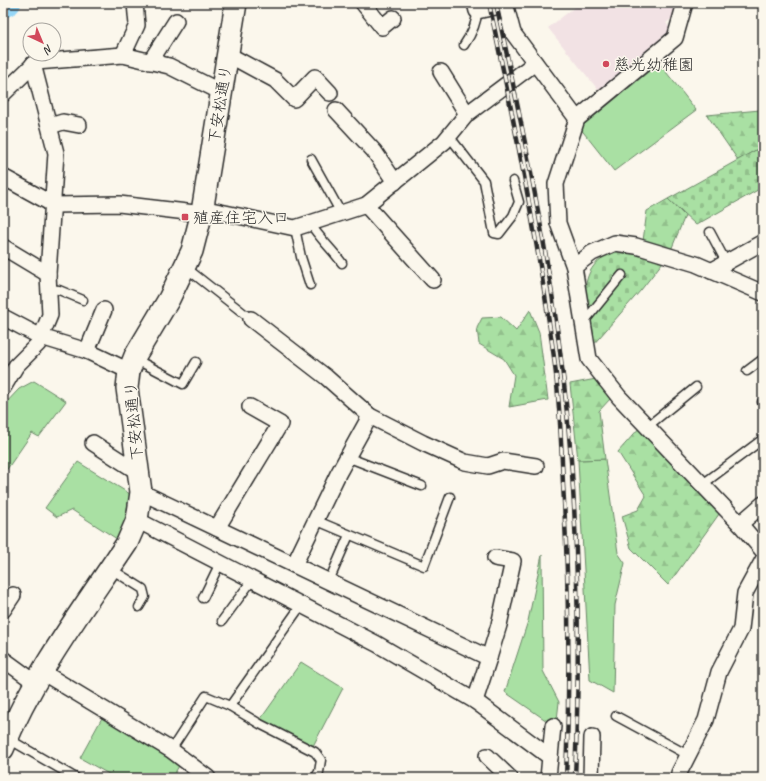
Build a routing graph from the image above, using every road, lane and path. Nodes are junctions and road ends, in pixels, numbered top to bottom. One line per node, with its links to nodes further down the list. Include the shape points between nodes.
1 (135, 3): 11 (street, via 137,25)
2 (236, 3): 10 (street, 下安松通り)
3 (363, 3): 7 (street, via 382,27)
4 (685, 3): 21 (street, via 675,38)
5 (505, 4): 6 (street); 13 (street, via 513,32)
6 (476, 7): 9 (lane, via 477,18)
7 (393, 18)
8 (176, 21): 12 (street)
9 (464, 44)
10 (227, 54): 16 (street, 下安松通り); 17 (street, via 276,80 294,99 315,77)
11 (123, 55): 12 (street); 14 (street)
12 (150, 62): 16 (street, via 169,66)
13 (535, 63): 20 (street); 21 (street)
14 (33, 64): 18 (street); 23 (street)
15 (441, 72): 20 (street)
16 (221, 92): 31 (street, 下安松通り)
17 (330, 93)
18 (3, 94)
19 (336, 110): 28 (street, via 374,151)
20 (467, 114): 24 (street)
21 (577, 119): 41 (street, via 556,184 558,223)
22 (79, 125): 23 (street, via 63,122)
23 (50, 126): 29 (street, via 56,153)
24 (449, 136): 27 (lane, via 484,181 494,232 499,234 513,216 519,202); 28 (street)
25 (311, 159): 32 (lane)
26 (3, 177): 29 (street)
27 (513, 181)
28 (395, 182): 30 (street)
29 (54, 205): 31 (street, via 119,204); 43 (street)
30 (366, 205): 32 (street); 45 (street)
31 (202, 212): 34 (street, via 211,210); 40 (street, 下安松通り)
32 (341, 213): 33 (street)
33 (310, 224): 34 (street); 39 (lane)
34 (295, 228): 46 (lane, via 300,256)
35 (710, 232): 38 (lane)
36 (763, 242): 38 (street)
37 (3, 247): 43 (street)
38 (726, 262): 42 (street)
39 (342, 263)
40 (185, 267): 52 (lane); 58 (street, 下安松通り, via 170,299)
41 (574, 268): 42 (street, via 592,254 615,244 654,250); 53 (street)
42 (711, 271): 48 (street)
43 (48, 274): 47 (street)
44 (622, 275): 53 (lane)
45 (433, 280)
46 (310, 285)
47 (48, 289): 49 (lane, via 59,290); 54 (street, via 50,315)
48 (763, 293)
49 (83, 300)
50 (104, 310): 55 (street)
51 (3, 317): 54 (street)
52 (251, 319): 63 (street, via 326,377)
53 (583, 323): 64 (street, via 589,358 619,397)
54 (40, 337): 55 (street); 61 (street, via 38,344 16,366)
55 (87, 351): 58 (street)
56 (763, 359): 59 (lane)
57 (196, 362): 58 (lane, via 183,384)
58 (132, 365): 69 (street, 下安松通り, via 127,388)
59 (747, 371)
60 (696, 387): 64 (lane)
61 (3, 388)
62 (250, 407): 77 (street, via 280,424)
63 (370, 416): 67 (street); 68 (street, via 465,462 488,466 503,461)
64 (648, 426): 70 (street)
65 (763, 439): 70 (lane)
66 (92, 443): 69 (street)
67 (347, 457): 71 (lane); 75 (street)
68 (536, 466)
69 (139, 482): 74 (street, 下安松通り); 77 (street)
70 (703, 484): 76 (street)
71 (422, 486)
72 (450, 497): 78 (lane, via 424,566)
73 (763, 504): 76 (street)
74 (137, 520): 82 (street); 84 (street, 下安松通り, via 127,543)
75 (315, 520): 78 (lane); 83 (street)
76 (740, 524): 79 (street)
77 (218, 528): 83 (street)
78 (349, 535): 86 (lane)
79 (763, 550)
80 (494, 558): 93 (street, via 513,562)
81 (763, 560): 103 (street, via 745,593 741,629 719,672 706,720)
82 (220, 562): 85 (street); 88 (lane)
83 (294, 565): 86 (street)
84 (110, 569): 90 (lane, via 143,589 145,597); 95 (street, 下安松通り)
85 (253, 579): 89 (street); 92 (lane)
86 (329, 581): 93 (street)
87 (13, 595): 91 (street)
88 (203, 598)
89 (302, 604): 96 (street); 97 (lane)
90 (139, 608)
91 (3, 610)
92 (222, 621)
93 (489, 658): 96 (street)
94 (3, 660): 95 (street)
95 (39, 678): 101 (street, 下安松通り); 102 (street)
96 (475, 701): 105 (street)
97 (230, 706): 102 (lane, via 206,696); 108 (lane, via 315,752 321,760)
98 (616, 716): 103 (lane)
99 (552, 726): 105 (street)
100 (592, 737): 111 (street)
101 (5, 744): 107 (lane)
102 (171, 750): 106 (street)
103 (688, 755): 112 (street, via 679,773)
104 (487, 756): 109 (street)
105 (550, 757): 110 (street)
106 (201, 776)
107 (76, 778)
108 (315, 778)
109 (510, 778)
110 (548, 778)
111 (591, 778)
112 (680, 778)

